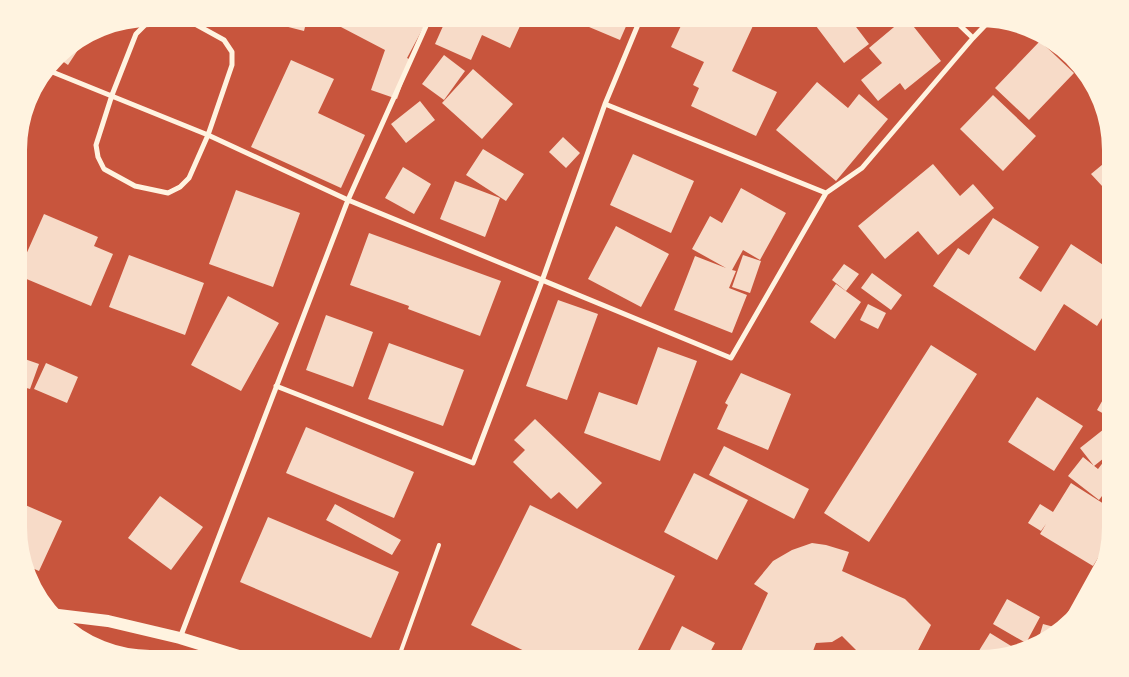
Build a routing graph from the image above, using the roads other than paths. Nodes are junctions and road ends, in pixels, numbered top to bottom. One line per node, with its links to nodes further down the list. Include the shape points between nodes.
1 (146, 24): 9 (street, via 136,34)
2 (195, 24): 11 (street, via 224,40 232,52 232,65)
3 (427, 24): 13 (street)
4 (638, 24): 10 (street)
5 (958, 24): 7 (street)
6 (986, 24): 7 (street)
7 (973, 38): 12 (street, via 862,168)
8 (52, 72): 9 (street)
9 (112, 95): 11 (street); 11 (street, via 96,145 98,157 104,169 136,186 168,193 180,187 189,178)
10 (604, 104): 12 (street); 14 (street)
11 (208, 135): 13 (street)
12 (826, 193): 14 (street, via 732,358)
13 (348, 200): 14 (street); 15 (street)
14 (542, 281): 15 (street, via 473,463)
15 (276, 386): 20 (street)
16 (438, 546): 22 (lane)
17 (1102, 556): 18 (street)
18 (1070, 614)
19 (60, 615): 20 (main road, via 108,621)
20 (180, 638): 21 (main road)
21 (229, 653)
22 (400, 653)

